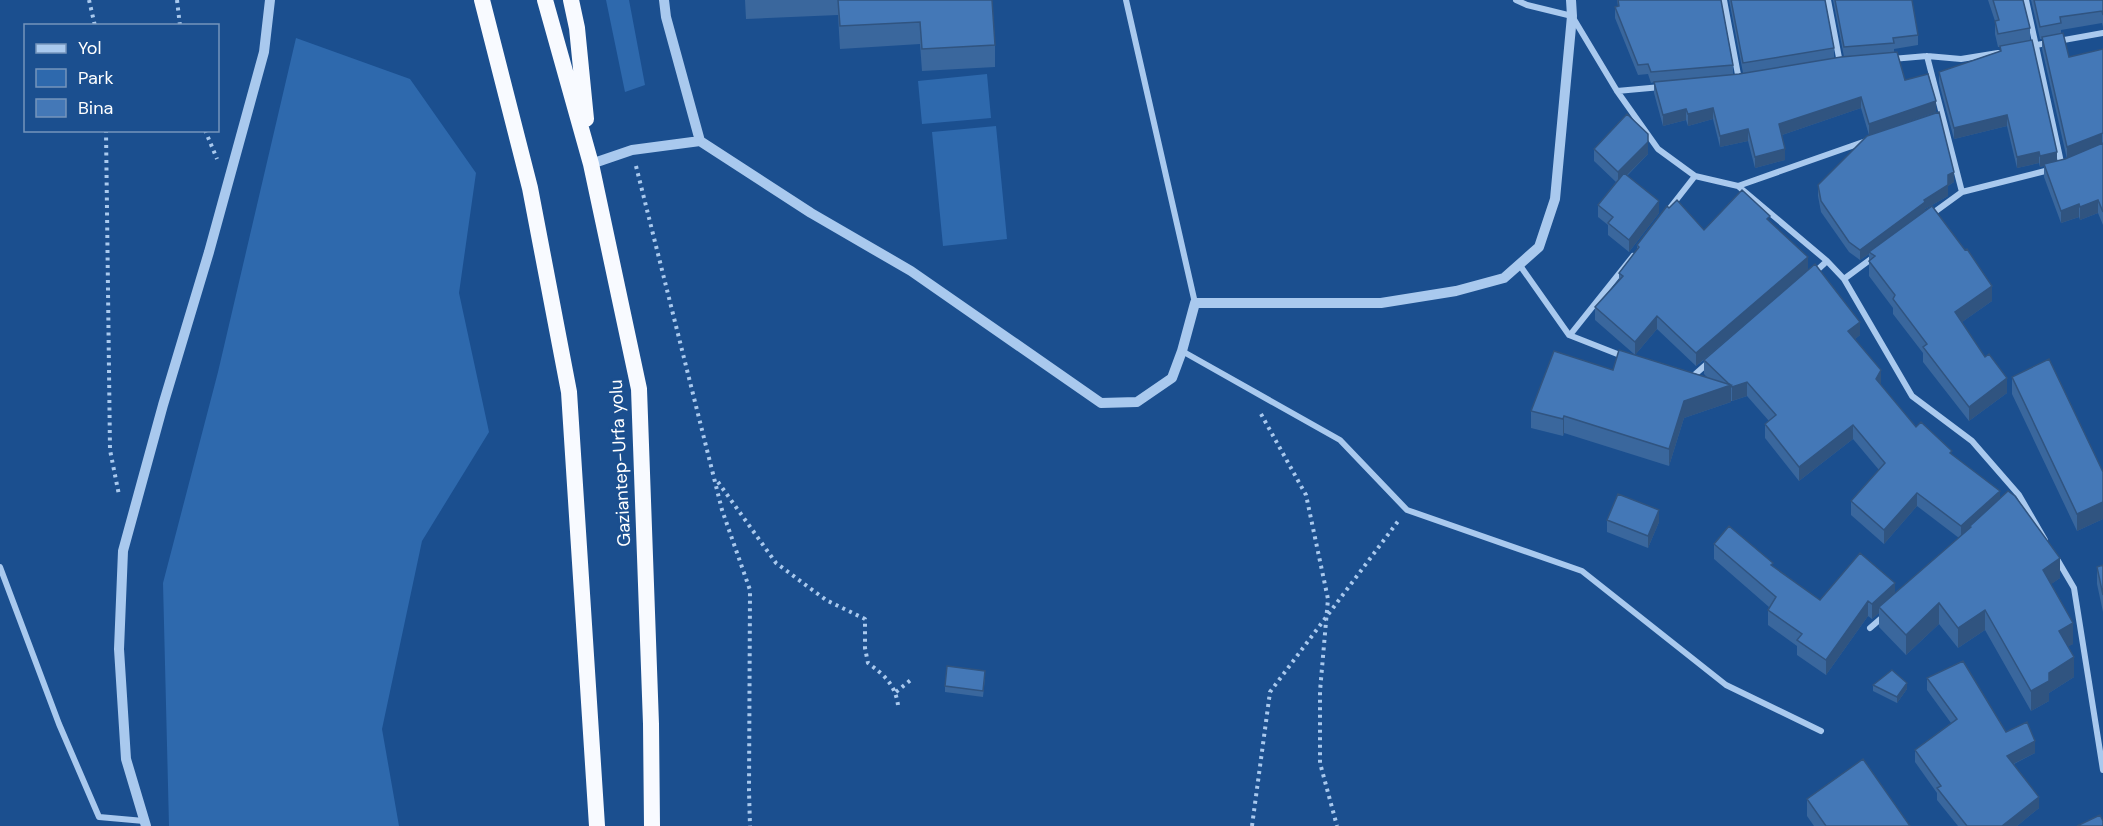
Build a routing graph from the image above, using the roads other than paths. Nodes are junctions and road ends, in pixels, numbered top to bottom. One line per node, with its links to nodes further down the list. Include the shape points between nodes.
1 (270, 0): 59 (street, via 264,52 123,551 119,649 126,759)
2 (482, 0): 60 (highway, via 530,188 568,392)
3 (545, 0): 32 (highway, Gaziantep-Urfa yolu)
4 (571, 0): 32 (highway)
5 (664, 0): 30 (street)
6 (1126, 0): 45 (street)
7 (1516, 0): 12 (street)
8 (1571, 0): 12 (street)
9 (1724, 0): 24 (street)
10 (1828, 0): 20 (street)
11 (2026, 0): 14 (street)
12 (1572, 16): 26 (street); 42 (street, via 1555,199 1539,247)
13 (2103, 33): 14 (street)
14 (2037, 44): 15 (street); 33 (street)
15 (2019, 49)
16 (2010, 51): 17 (street, via 1961,59)
17 (1927, 56): 18 (street); 27 (street)
18 (1883, 59)
19 (1851, 62): 20 (street)
20 (1840, 63): 21 (street)
21 (1829, 65)
22 (1750, 78): 24 (street)
23 (1728, 81): 24 (street)
24 (1739, 81)
25 (1672, 86): 26 (street)
26 (1617, 91): 34 (street, via 1658,149)
27 (1943, 115): 28 (street); 36 (street)
28 (1933, 118)
29 (1879, 137): 35 (street)
30 (700, 141): 32 (street, via 632,150); 47 (street, via 811,213 911,271 1101,403 1137,402 1172,378)
31 (2073, 163): 33 (street)
32 (591, 164): 61 (highway, Gaziantep-Urfa yolu, via 639,389)
33 (2063, 167): 36 (street)
34 (1695, 176): 35 (street); 37 (street)
35 (1738, 186): 41 (street)
36 (1962, 192): 38 (street)
37 (1666, 214)
38 (1926, 218)
39 (1636, 251): 46 (street)
40 (1880, 252): 44 (street)
41 (1827, 261): 43 (street); 44 (street)
42 (1519, 264): 45 (street, via 1503,278 1475,286 1381,303); 46 (street)
43 (1810, 276)
44 (1844, 279): 52 (street, via 1912,396 1972,441)
45 (1195, 303): 47 (street)
46 (1570, 335): 49 (street)
47 (1182, 351): 51 (street); 57 (street, via 1340,440 1407,510 1582,571 1726,685)
48 (1713, 359): 50 (street)
49 (1633, 360)
50 (1687, 381)
51 (1246, 387)
52 (2019, 495): 53 (street); 58 (street, via 2074,588)
53 (2010, 502)
54 (0, 567): 59 (street, via 99,817)
55 (1887, 612): 56 (street)
56 (1870, 628)
57 (1821, 731)
58 (2103, 770)
59 (146, 823)
60 (597, 826)
61 (652, 826)

